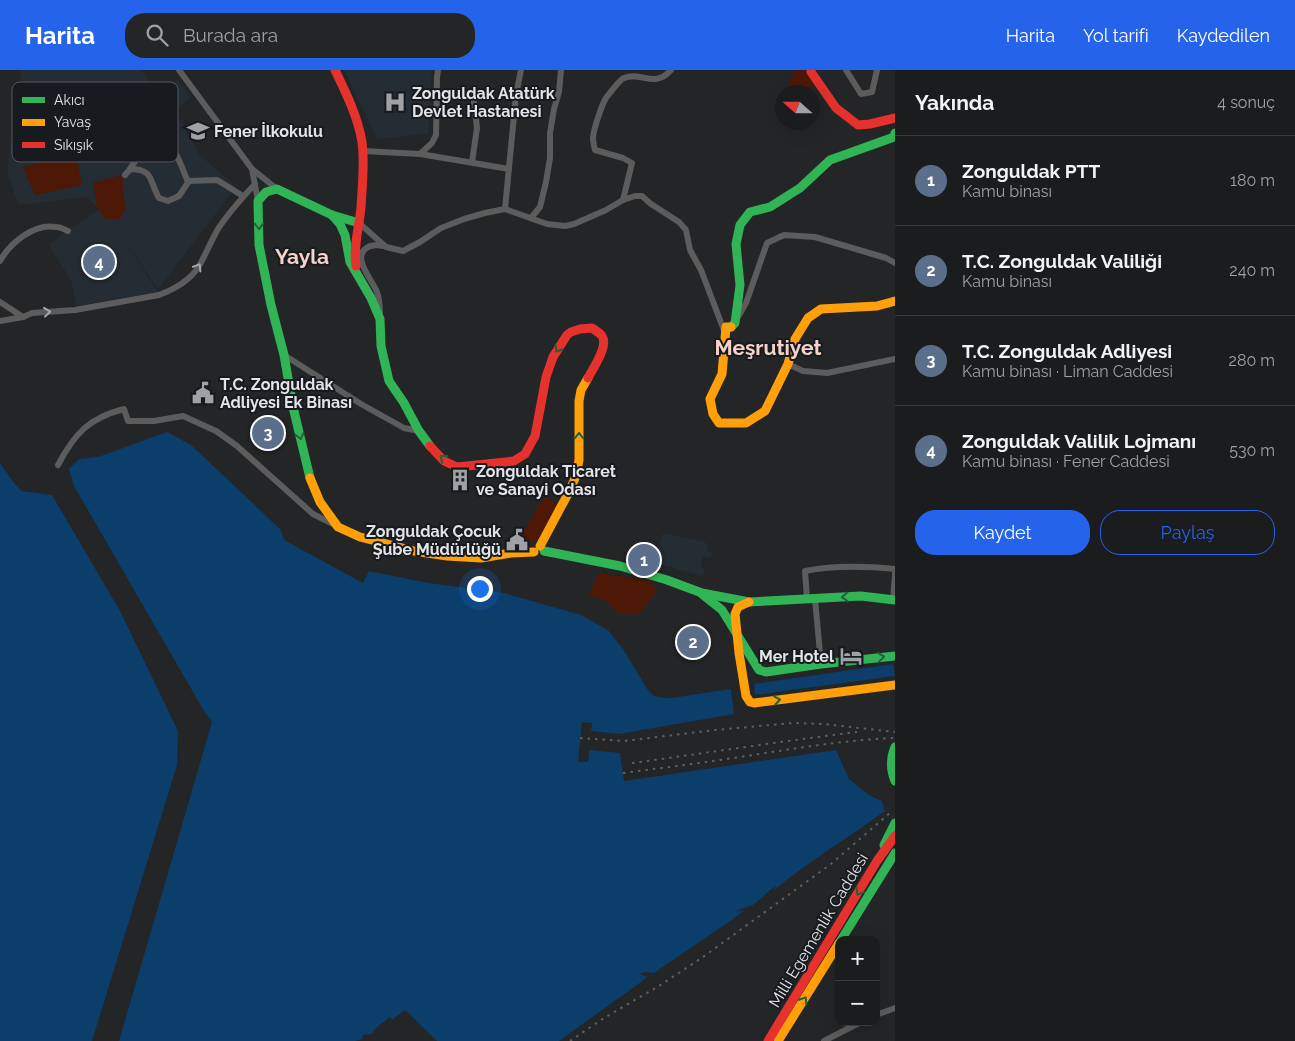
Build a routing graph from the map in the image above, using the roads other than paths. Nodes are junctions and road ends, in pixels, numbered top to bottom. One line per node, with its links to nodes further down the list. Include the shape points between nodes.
1 (179, 70): 19 (street)
2 (335, 70): 13 (main road, via 358,120)
3 (438, 70): 14 (street, via 436,135)
4 (520, 70): 20 (street)
5 (561, 70): 31 (street, via 547,174 540,207)
6 (671, 70): 26 (street, via 652,80 633,76 622,78 605,99 596,123 595,150 632,163)
7 (811, 70): 11 (main road, via 836,108 858,125)
8 (846, 70): 9 (street, via 861,94 872,92)
9 (877, 70)
10 (472, 94): 17 (street, via 476,128)
11 (895, 118)
12 (895, 136): 43 (main road, via 830,160 800,188 770,207 750,212 740,225 736,244 740,285)
13 (363, 151): 14 (street); 28 (main road)
14 (420, 154): 17 (street)
15 (178, 160): 22 (street)
16 (134, 162): 18 (street)
17 (472, 162): 20 (street)
18 (130, 169): 21 (street); 22 (street, via 148,172 154,191 159,198 168,201 179,196)
19 (252, 169): 23 (street); 24 (street)
20 (509, 169): 29 (street)
21 (125, 175)
22 (188, 182): 25 (street, via 217,180)
23 (255, 184): 25 (street); 27 (street)
24 (277, 189): 27 (main road, via 264,192); 30 (main road)
25 (244, 196): 40 (street, one-way to 25, via 159,296 170,291 199,267 218,229)
26 (623, 200): 31 (street, via 565,226); 44 (street, via 642,196 686,230 690,250)
27 (258, 201): 45 (main road, one-way to 45, via 260,244)
28 (360, 206): 30 (main road, via 352,213); 32 (main road)
29 (505, 209): 31 (street); 34 (street, via 441,228 403,251)
30 (332, 215): 32 (main road); 37 (main road, via 340,224 350,262)
31 (531, 218)
32 (359, 223): 34 (street); 37 (main road, via 354,246)
33 (68, 231): 35 (street, via 50,227 28,233 7,249)
34 (386, 246): 41 (street, via 368,247 361,258 380,303)
35 (0, 261)
36 (895, 262): 43 (street, via 815,237 784,235 767,243 746,303)
37 (358, 277): 41 (main road)
38 (895, 301): 47 (main road, via 877,306 821,309 808,318 795,339)
39 (0, 302): 40 (street)
40 (22, 317): 42 (street)
41 (380, 320): 48 (main road, via 381,346 389,381)
42 (0, 321)
43 (735, 323): 44 (main road, via 726,327)
44 (726, 336): 47 (main road, via 722,374 710,399 713,414 720,423 746,423 765,411)
45 (284, 355): 48 (street, via 360,404 404,428); 50 (main road, one-way to 50, via 308,474 320,502)
46 (895, 359): 47 (street, via 826,373 803,371)
47 (788, 364)
48 (419, 431): 51 (main road, one-way to 48, via 576,476 581,390 603,350 602,336 592,328 580,329 567,336 546,377 536,436 524,454 514,461 457,467 444,461)
49 (58, 465): 50 (street, via 68,446 87,425 107,414 124,409 128,421 183,416 216,431 237,446 313,514)
50 (338, 527): 51 (main road, via 382,543 447,556 482,558)
51 (539, 550): 54 (main road, via 620,566)
52 (895, 569): 55 (street, via 863,566 805,571)
53 (895, 574): 56 (street)
54 (702, 593): 57 (main road); 58 (main road, via 722,610)
55 (811, 599): 56 (main road, one-way to 55, via 861,596); 57 (main road); 60 (street)
56 (894, 600)
57 (749, 602): 58 (main road, via 738,606 735,611)
58 (737, 636): 61 (main road); 62 (main road)
59 (895, 656): 60 (main road, one-way to 59)
60 (821, 664): 61 (main road)
61 (763, 671): 62 (main road)
62 (744, 679): 63 (main road, one-way to 63, via 746,696 754,703)
63 (895, 685)
64 (895, 748): 65 (main road, via 890,762)
65 (895, 781)
66 (895, 823): 69 (main road)
67 (895, 836): 69 (main road, Milli Egemenlik Caddesi)
68 (895, 853): 70 (main road, Milli Egemenlik Caddesi)
69 (877, 861): 75 (main road, Milli Egemenlik Caddesi, one-way to 75)
70 (843, 936)
71 (835, 949): 76 (main road, Milli Egemenlik Caddesi, one-way to 71)
72 (895, 1008): 73 (street)
73 (880, 1014)
74 (853, 1026): 77 (street)
75 (768, 1041)
76 (778, 1041)
77 (824, 1041)

